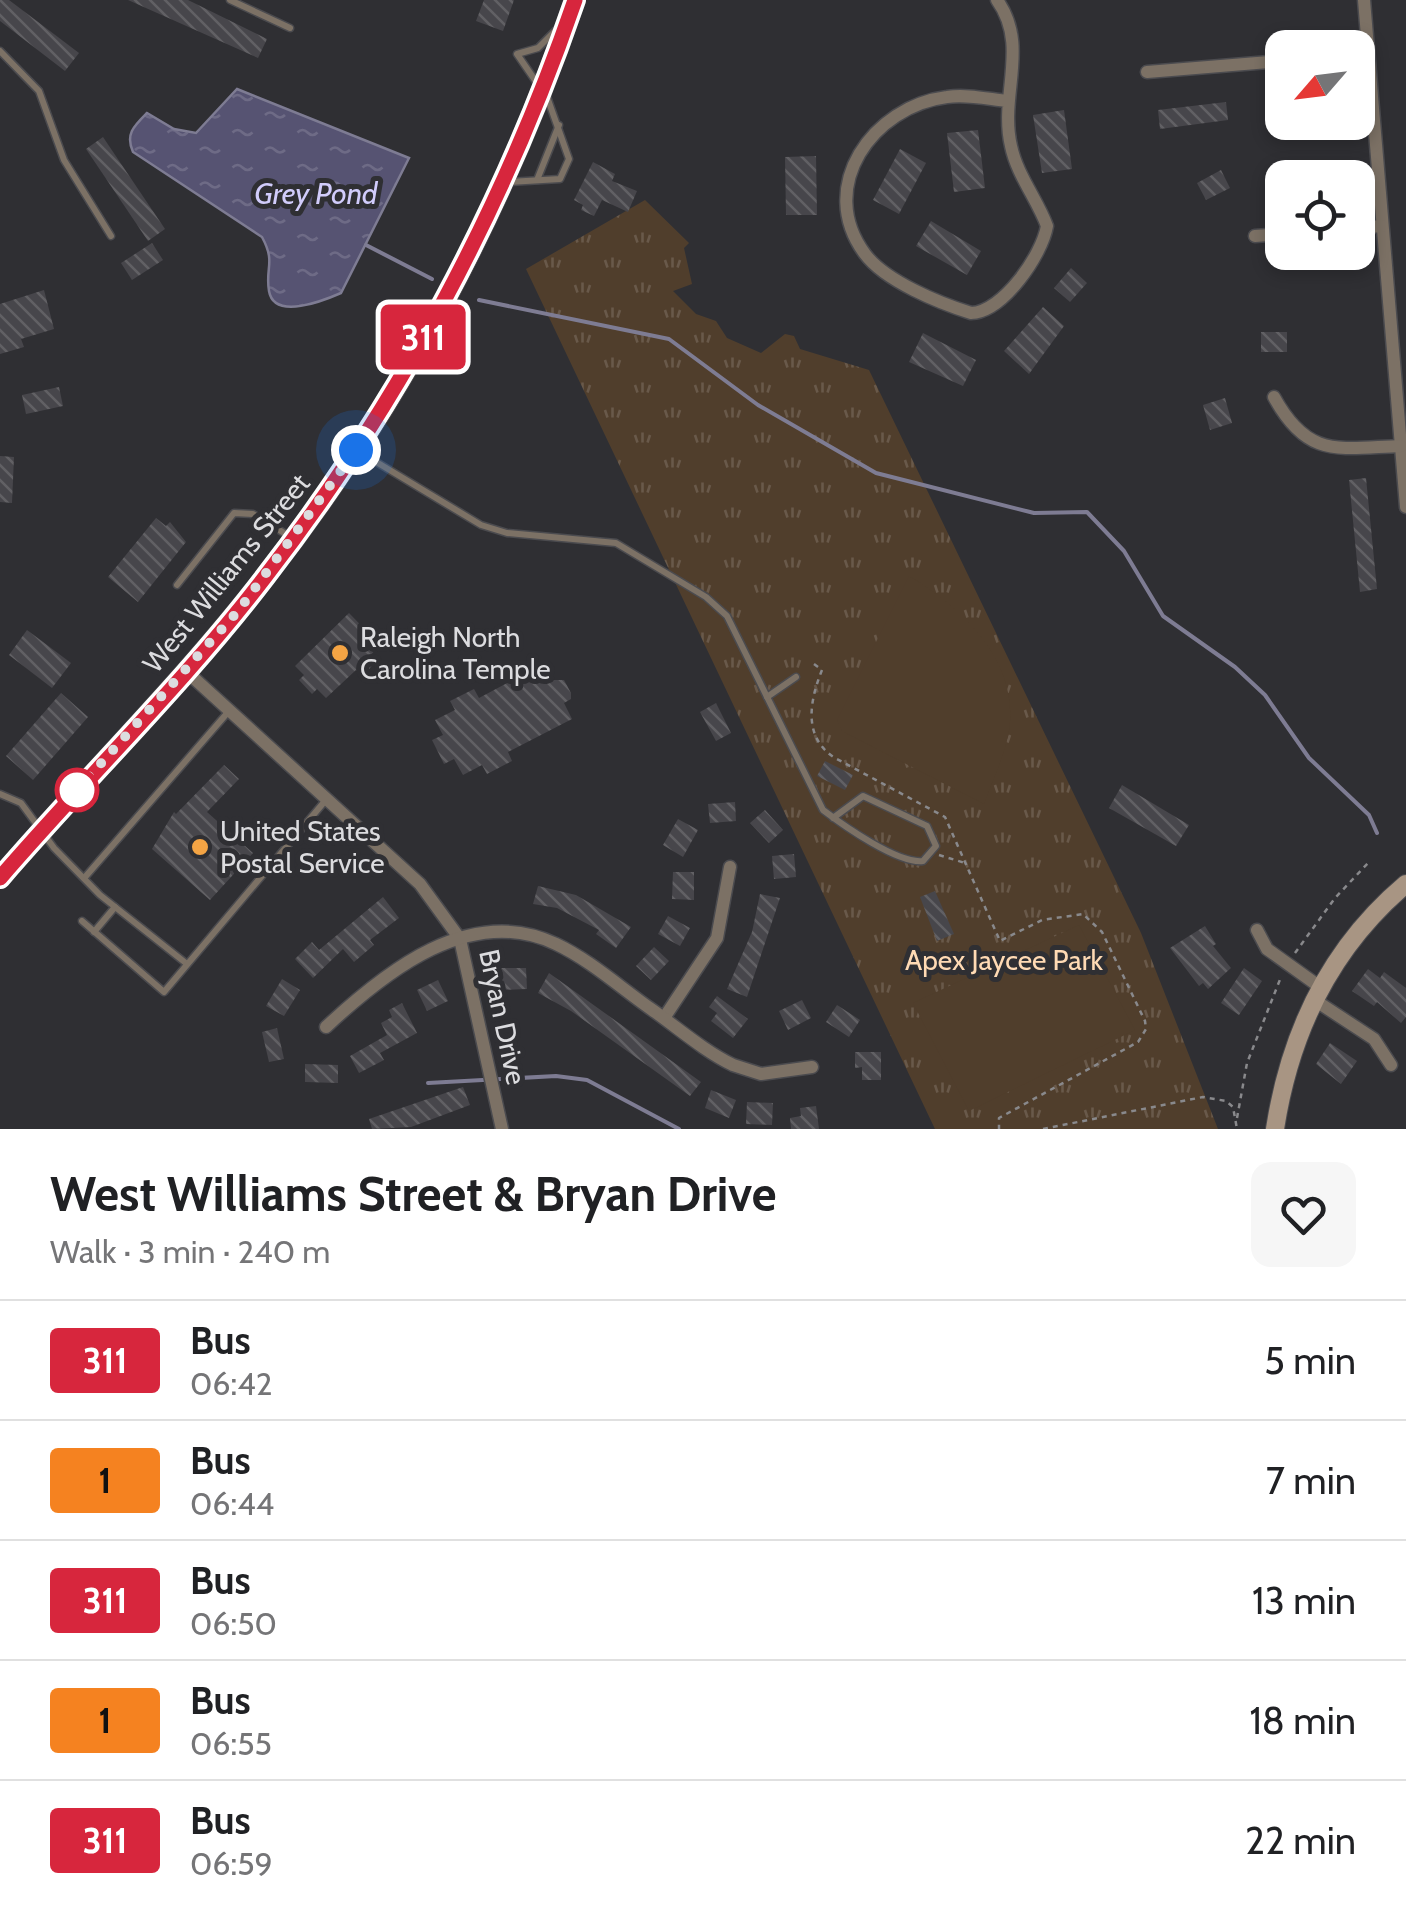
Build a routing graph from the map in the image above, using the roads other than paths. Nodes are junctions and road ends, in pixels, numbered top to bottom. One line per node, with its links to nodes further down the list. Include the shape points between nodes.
1 (230, 0): 6 (lane)
2 (575, 0): 5 (main road, West Williams Street)
3 (996, 0): 12 (street, via 1014,37)
4 (1364, 0): 7 (street)
5 (568, 21): 11 (main road, West Williams Street); 11 (lane, via 538,48 517,54)
6 (290, 28)
7 (1363, 30)
8 (0, 51): 20 (lane, via 40,91 64,160)
9 (1265, 62): 10 (street)
10 (1147, 72)
11 (542, 90): 13 (lane); 16 (main road, West Williams Street)
12 (1008, 102): 12 (street, via 1013,154 1043,214 1046,236 998,302 971,313 872,262 849,224 845,187 872,134 901,114 950,96)
13 (559, 124): 15 (lane); 15 (lane, via 569,159 560,179)
14 (1372, 140): 17 (street)
15 (537, 180): 16 (lane)
16 (502, 183): 24 (main road, West Williams Street)
17 (1382, 226): 18 (street); 23 (street)
18 (1375, 227)
19 (1265, 235): 21 (street)
20 (111, 236)
21 (1254, 236)
22 (1274, 397): 23 (street, via 1290,427 1310,442 1332,448)
23 (1402, 446): 25 (street)
24 (356, 450): 26 (main road, West Williams Street); 30 (lane, via 481,526 596,538 661,568 727,616)
25 (1406, 507)
26 (294, 539): 27 (lane, via 253,514 234,513); 28 (main road, West Williams Street)
27 (177, 585)
28 (186, 671): 31 (street, Bryan Drive); 35 (main road, West Williams Street)
29 (796, 677): 30 (lane)
30 (766, 697): 34 (lane, via 811,794)
31 (230, 710): 33 (street, Bryan Drive); 37 (lane)
32 (0, 794): 35 (lane, via 21,803)
33 (326, 800): 44 (street, Bryan Drive, via 420,884); 45 (lane)
34 (833, 818): 34 (lane, via 909,860 924,861 936,846 927,826 864,796)
35 (42, 828): 37 (lane); 38 (main road, West Williams Street)
36 (730, 867): 47 (street, via 717,938)
37 (86, 876): 40 (lane)
38 (0, 878)
39 (1406, 884): 46 (main road, via 1357,934)
40 (115, 907): 43 (lane); 45 (lane)
41 (82, 921): 43 (lane)
42 (1257, 930): 46 (street, via 1267,949)
43 (94, 932): 45 (lane, via 164,992)
44 (460, 939): 47 (street, via 513,932 540,938); 48 (street, via 394,968); 51 (street, Bryan Drive)
45 (187, 964)
46 (1317, 993): 49 (street); 52 (main road, via 1289,1058)
47 (664, 1018): 50 (street, via 744,1070 773,1074)
48 (326, 1027)
49 (1391, 1065)
50 (812, 1067)
51 (502, 1129)
52 (1275, 1129)

